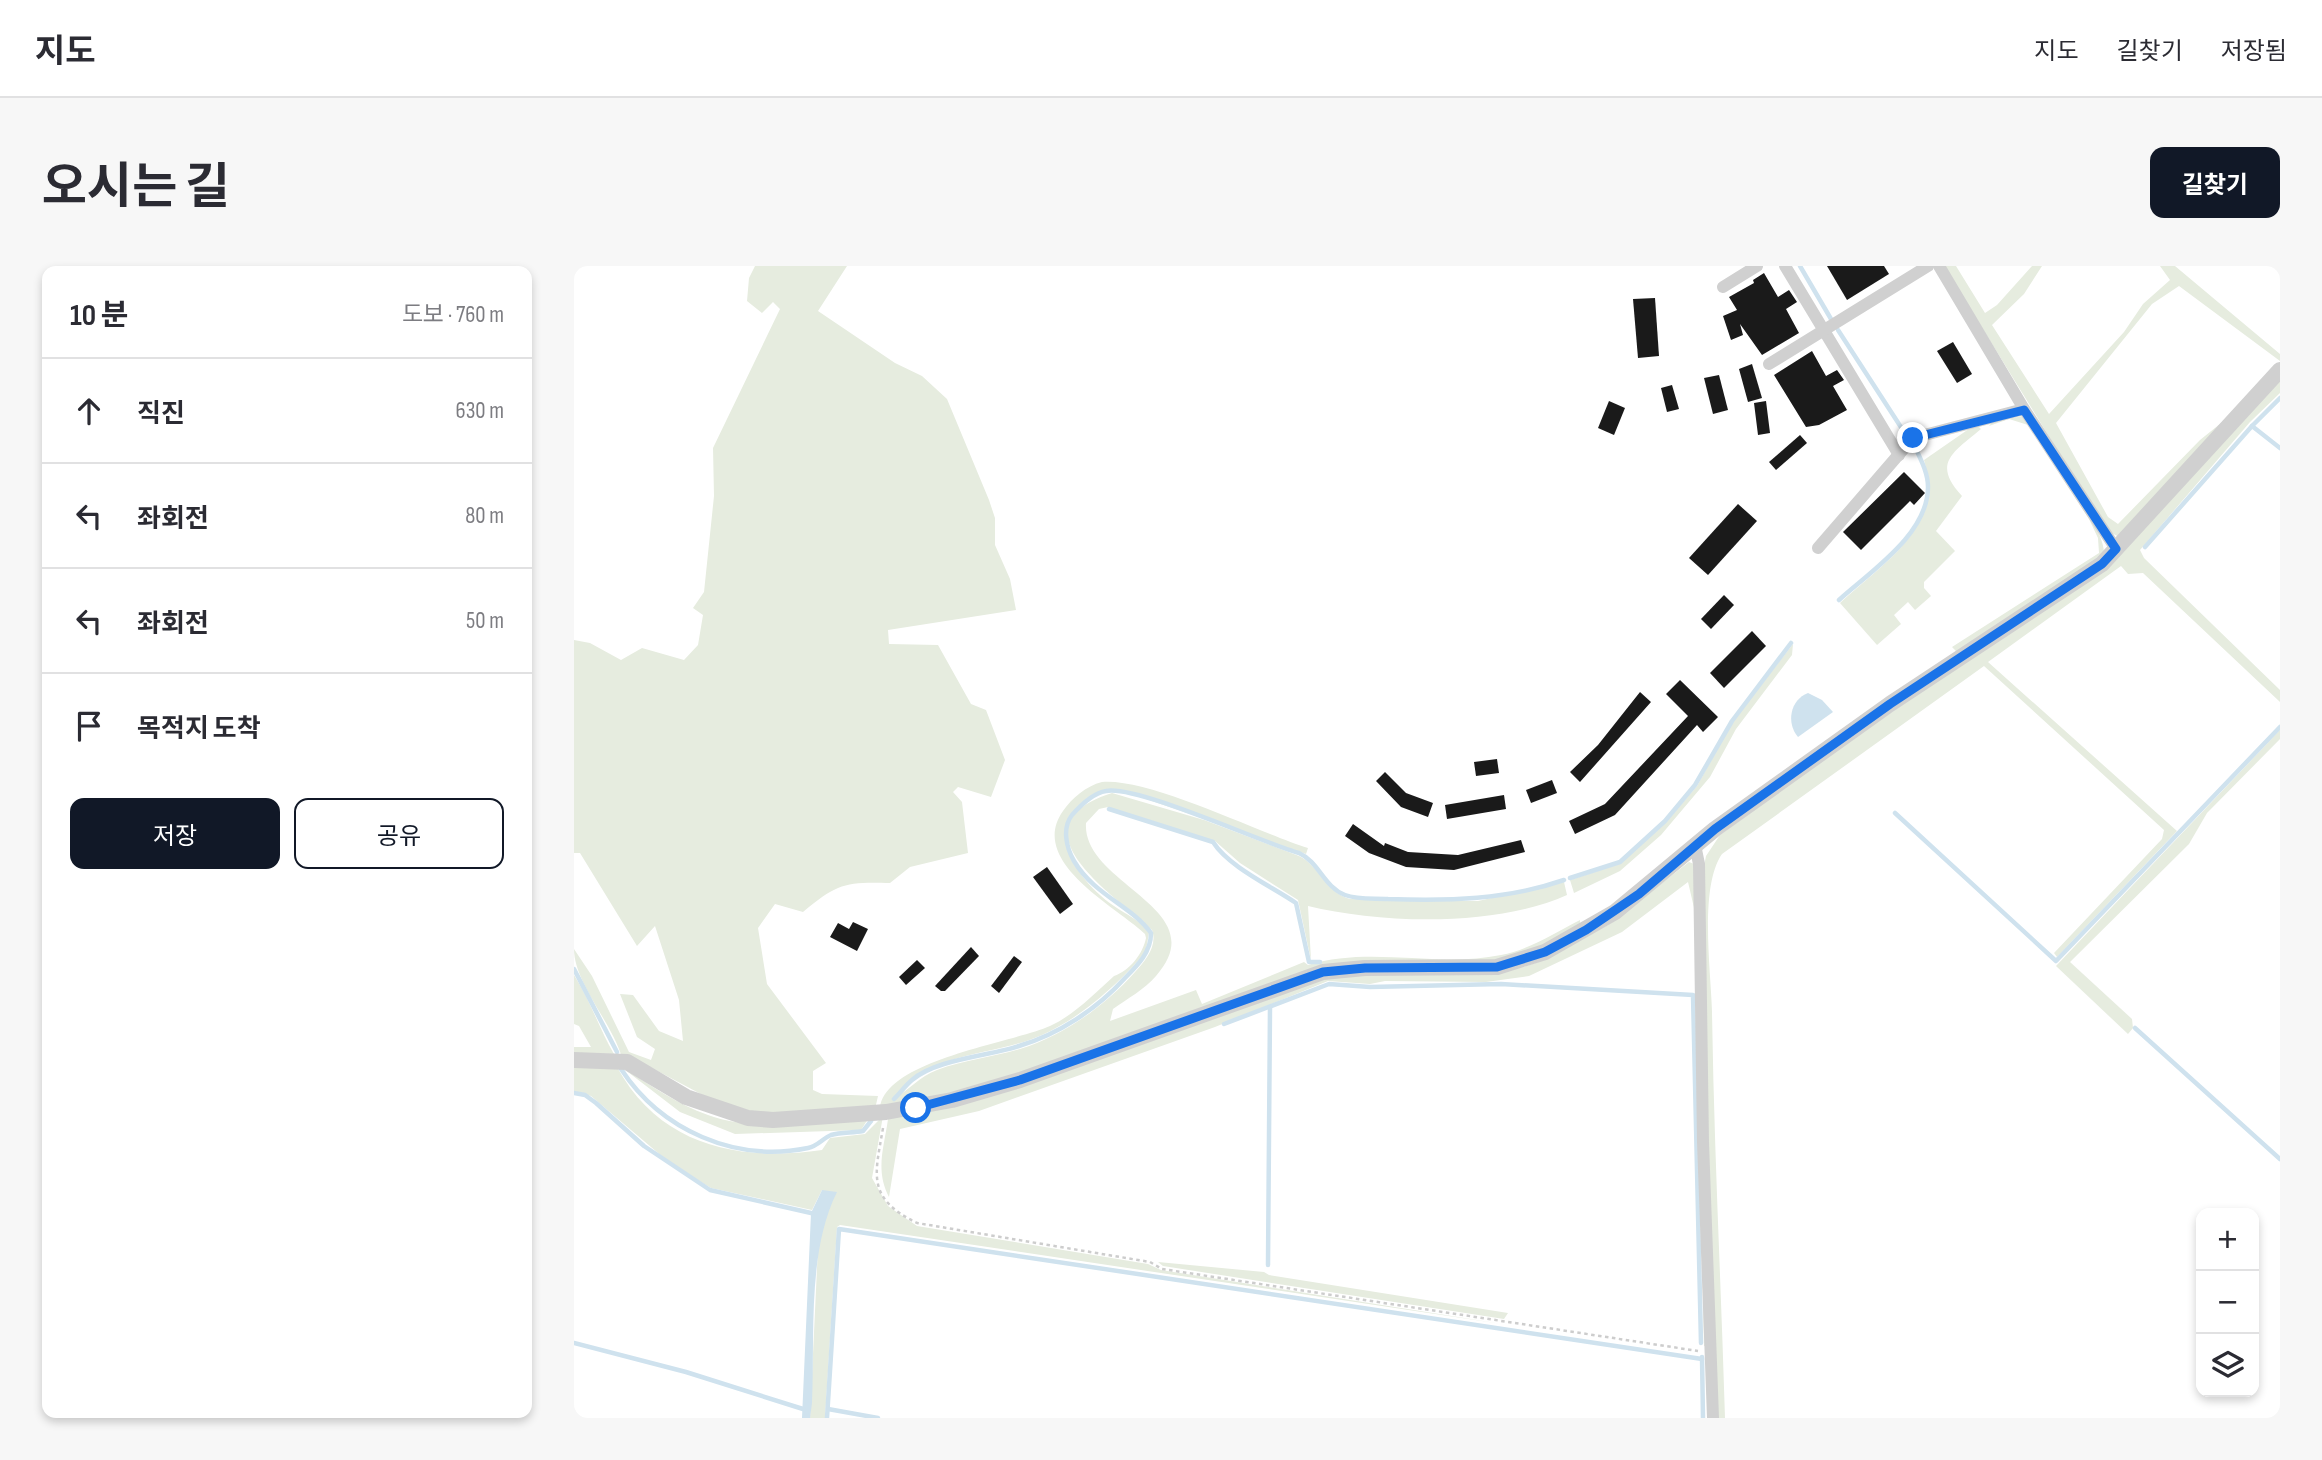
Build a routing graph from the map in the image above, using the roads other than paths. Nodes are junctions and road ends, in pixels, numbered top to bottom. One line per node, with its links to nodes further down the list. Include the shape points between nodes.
1 (1757, 266): 5 (street)
2 (1784, 266): 6 (street)
3 (1928, 266): 6 (street)
4 (1939, 266): 9 (street)
5 (1723, 287)
6 (1824, 330): 7 (street); 10 (street)
7 (1769, 364)
8 (2280, 370): 12 (street)
9 (2024, 410): 10 (street, via 1913,438); 12 (street)
10 (1899, 455): 11 (street)
11 (1818, 548)
12 (2116, 549): 13 (street, via 2102,564 1890,704)
13 (1695, 845): 14 (street, via 1615,912 1526,959 1497,967 1323,972 952,1100 886,1112 748,1118 686,1097 627,1062); 15 (street)
14 (574, 1060)
15 (1713, 1418)

